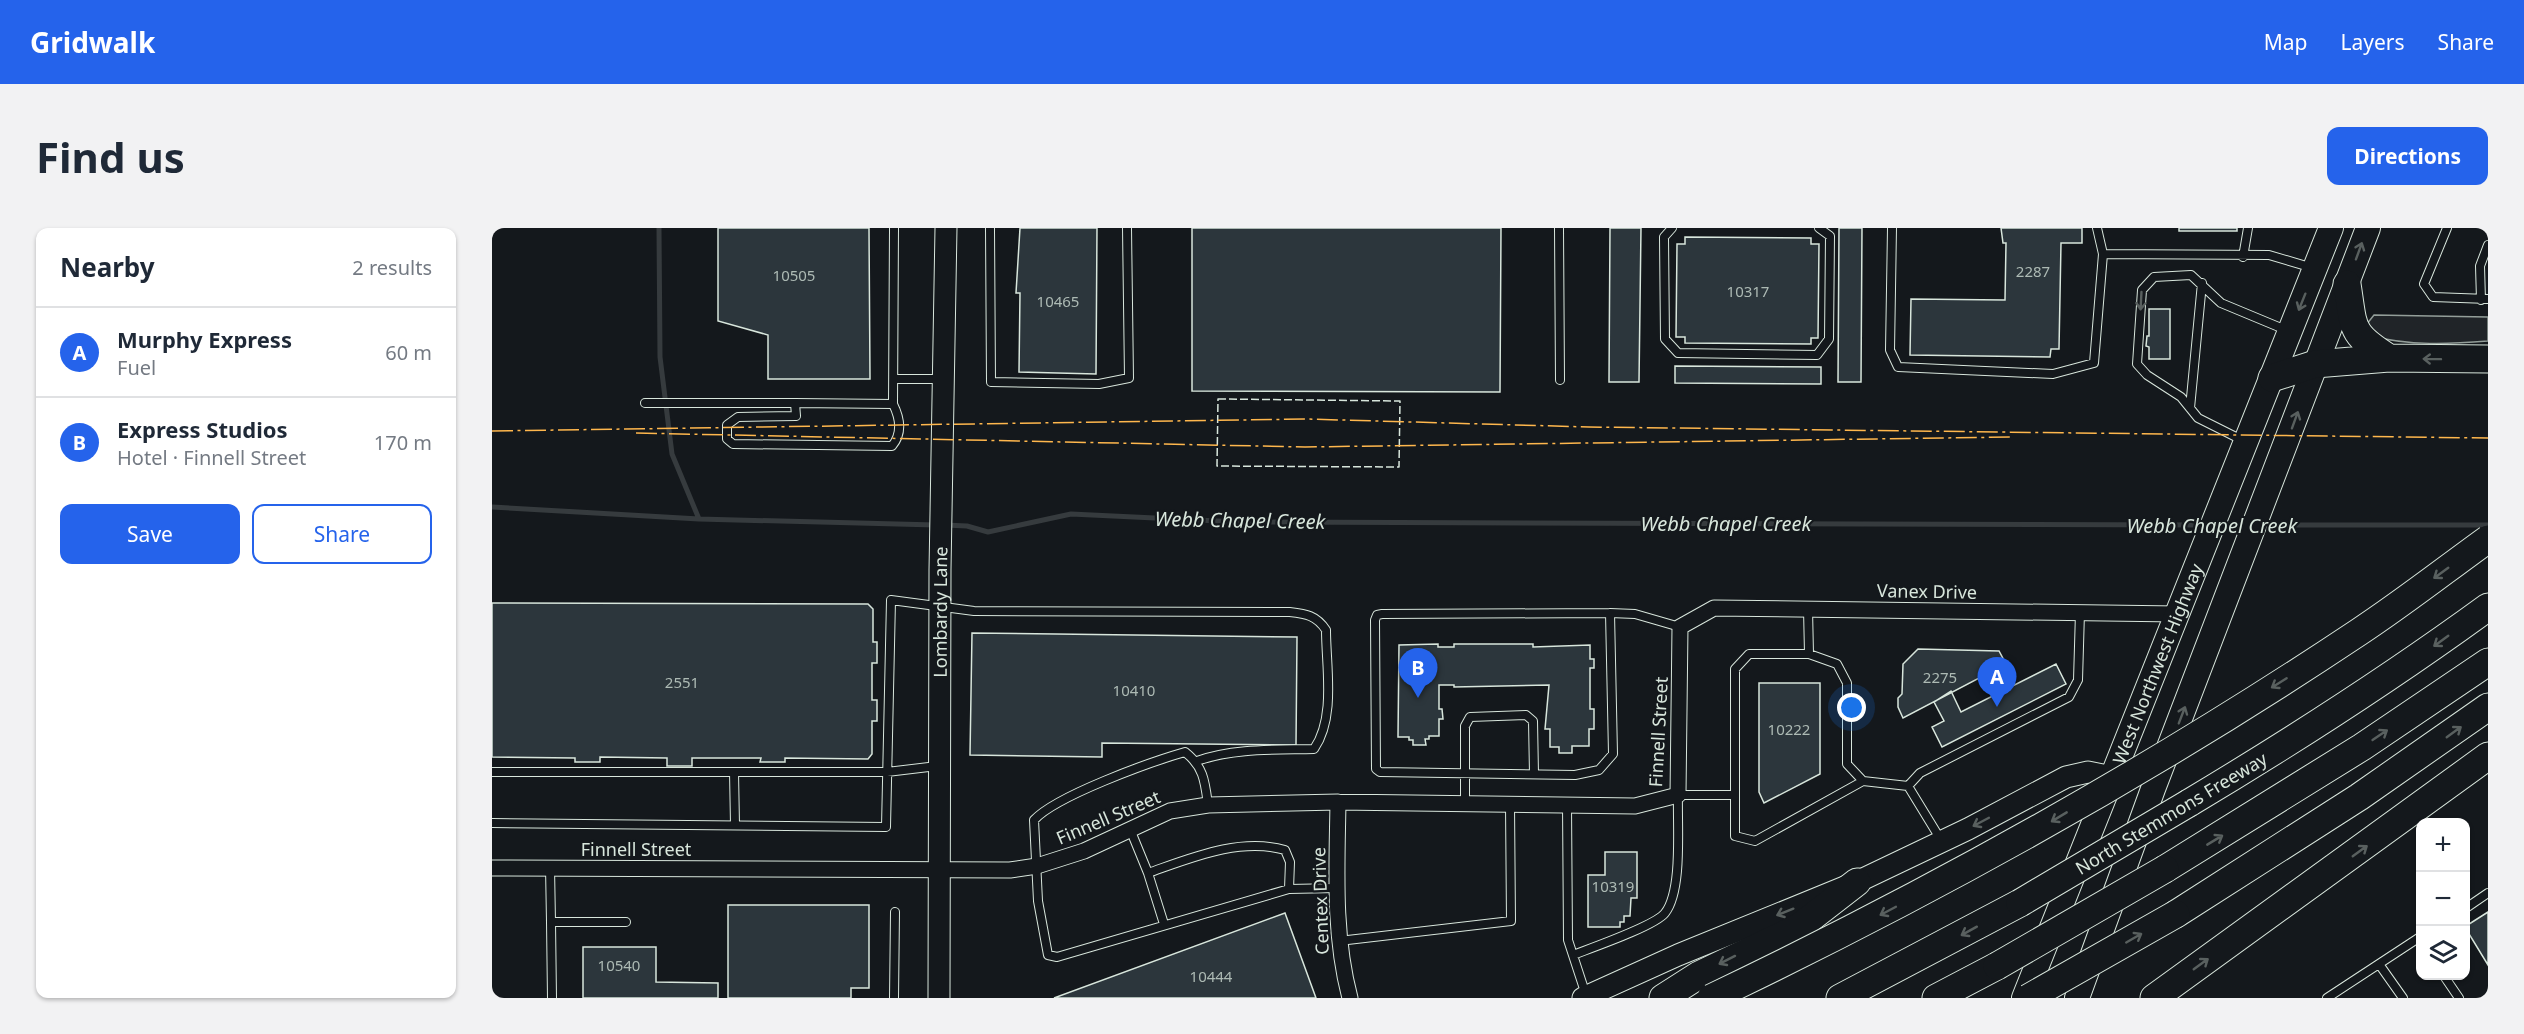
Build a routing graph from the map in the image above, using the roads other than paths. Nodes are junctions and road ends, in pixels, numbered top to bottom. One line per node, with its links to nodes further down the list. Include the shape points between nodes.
1 (894, 228): 26 (lane)
2 (946, 228): 27 (main road, Lombardy Lane)
3 (990, 228): 4 (lane, via 991,382 1098,384 1129,378)
4 (1127, 228)
5 (1559, 228): 28 (lane)
6 (1672, 228): 7 (lane, via 1664,237 1665,339 1678,353 1817,355 1829,339 1830,236)
7 (1819, 228)
8 (1892, 228): 15 (lane, via 1890,350 1898,367 2053,374 2094,363)
9 (2097, 228): 15 (lane)
10 (2248, 228): 16 (lane)
11 (2331, 228): 17 (main road, West Northwest Highway)
12 (2368, 228): 19 (main road, one-way to 12)
13 (2447, 228): 20 (lane, via 2424,284 2433,297)
14 (2488, 245): 20 (lane, via 2480,266)
15 (2103, 254): 16 (lane)
16 (2243, 257): 17 (lane, via 2269,255)
17 (2315, 269): 21 (main road, West Northwest Highway, one-way to 21)
18 (2202, 282): 21 (lane, via 2221,303); 32 (lane); 32 (lane, one-way to 32, via 2191,275 2154,277 2142,290 2137,364)
19 (2347, 284): 22 (highway, via 2354,330 2365,343); 24 (main road)
20 (2485, 299)
21 (2290, 332): 25 (main road, West Northwest Highway)
22 (2389, 358): 23 (highway, one-way to 22); 24 (highway)
23 (2488, 359)
24 (2315, 364): 25 (highway); 56 (main road, one-way to 24)
25 (2271, 378): 33 (main road, West Northwest Highway)
26 (894, 379): 27 (lane); 31 (lane)
27 (943, 379): 35 (main road, Lombardy Lane)
28 (1560, 380)
29 (795, 402): 30 (lane); 31 (lane); 31 (lane, via 796,416 738,417 727,425 727,440 733,444 892,446 899,438 899,417)
30 (645, 403)
31 (893, 404)
32 (2190, 408): 33 (lane, via 2198,418)
33 (2246, 442): 40 (main road, West Northwest Highway)
34 (2488, 539): 94 (highway, one-way to 94, bridge, via 2360,632 2049,823 1843,935)
35 (940, 605): 46 (lane, via 974,611 1289,612 1309,614 1319,620 1326,630 1327,712 1322,737 1314,749 1239,752); 47 (main road, Lombardy Lane); 50 (lane, via 891,600)
36 (2488, 607): 95 (highway, North Stemmons Freeway, one-way to 95, bridge, via 2266,757 2020,903)
37 (1808, 609): 38 (street, Vanex Drive); 41 (street, Vanex Drive, via 1714,608); 42 (lane)
38 (2080, 612): 40 (street, Vanex Drive); 55 (lane, via 2078,680 2068,697 1920,773)
39 (1610, 613): 41 (lane, via 1635,614); 51 (lane, via 1377,615 1376,769); 52 (lane, via 1613,754 1599,770 1575,775)
40 (2178, 614): 53 (main road, West Northwest Highway)
41 (1680, 627): 57 (street, Finnell Street)
42 (1809, 654): 54 (lane, via 1837,664 1847,683 1847,764); 58 (lane, via 1749,654 1734,669)
43 (2488, 662): 96 (highway, one-way to 43, bridge, via 2165,869 2362,747)
44 (2488, 707): 98 (highway, one-way to 44, bridge, via 2176,914 2359,797)
45 (2488, 756): 100 (highway, one-way to 45)
46 (1197, 761): 61 (lane); 68 (lane, via 1185,752 1166,757 1045,808 1034,820)
47 (940, 766): 50 (lane); 71 (main road, Lombardy Lane)
48 (492, 772): 49 (lane)
49 (734, 772): 50 (lane); 65 (lane)
50 (887, 772): 65 (lane, via 886,826)
51 (1465, 773): 52 (lane); 52 (lane, via 1466,726 1470,717 1526,716 1533,721); 60 (lane)
52 (1534, 774)
53 (2112, 775): 56 (main road, North Stemmons Freeway); 67 (main road, North Stemmons Freeway, one-way to 67, via 2088,772 2066,777); 97 (main road, West Northwest Highway)
54 (1863, 781): 55 (lane); 58 (lane, via 1755,841 1735,836)
55 (1908, 786): 67 (lane)
56 (2153, 789): 99 (main road)
57 (1678, 795): 58 (lane); 63 (street, Finnell Street, via 1635,806); 84 (lane, via 1675,897 1664,915)
58 (1735, 795)
59 (1338, 802): 60 (street, Finnell Street); 61 (street, Finnell Street); 74 (street, Centex Drive)
60 (1465, 804): 62 (street, Finnell Street)
61 (1208, 805): 66 (street, Finnell Street, via 1170,812)
62 (1510, 805): 63 (street, Finnell Street); 82 (lane, via 1511,921)
63 (1567, 805): 84 (lane, via 1568,940)
64 (492, 823): 65 (lane)
65 (735, 825)
66 (1130, 829): 68 (street, Finnell Street, via 1084,851); 72 (lane)
67 (1942, 842): 73 (main road, North Stemmons Freeway)
68 (1037, 866): 71 (street, Finnell Street); 81 (lane, via 1038,901 1048,955 1057,957)
69 (550, 867): 70 (street, Finnell Street); 71 (street, Finnell Street); 79 (lane)
70 (492, 868)
71 (940, 870): 91 (main road, Lombardy Lane)
72 (1148, 873): 75 (lane, via 1211,851 1270,845 1285,850 1290,862); 81 (lane)
73 (1857, 882): 88 (main road, North Stemmons Freeway, one-way to 88); 93 (highway, one-way to 93, via 1799,927 1699,975)
74 (1337, 888): 75 (lane); 82 (street, Centex Drive)
75 (1289, 889): 81 (lane)
76 (2488, 893): 77 (lane)
77 (2470, 905)
78 (895, 912): 90 (lane)
79 (551, 922): 80 (lane); 89 (lane)
80 (626, 922)
81 (1164, 924)
82 (1339, 941): 92 (street, Centex Drive)
83 (2416, 941): 85 (lane)
84 (1573, 955): 88 (lane)
85 (2379, 964): 87 (lane); 103 (lane)
86 (2447, 980): 104 (lane)
87 (2340, 990): 101 (lane); 102 (lane)
88 (1585, 997)
89 (552, 998)
90 (894, 998)
91 (939, 998)
92 (1350, 998)
93 (1663, 998)
94 (1711, 998)
95 (1840, 998)
96 (1936, 998)
97 (2024, 998)
98 (2028, 998)
99 (2077, 998)
100 (2154, 998)
101 (2327, 998)
102 (2345, 998)
103 (2403, 998)
104 (2459, 998)

